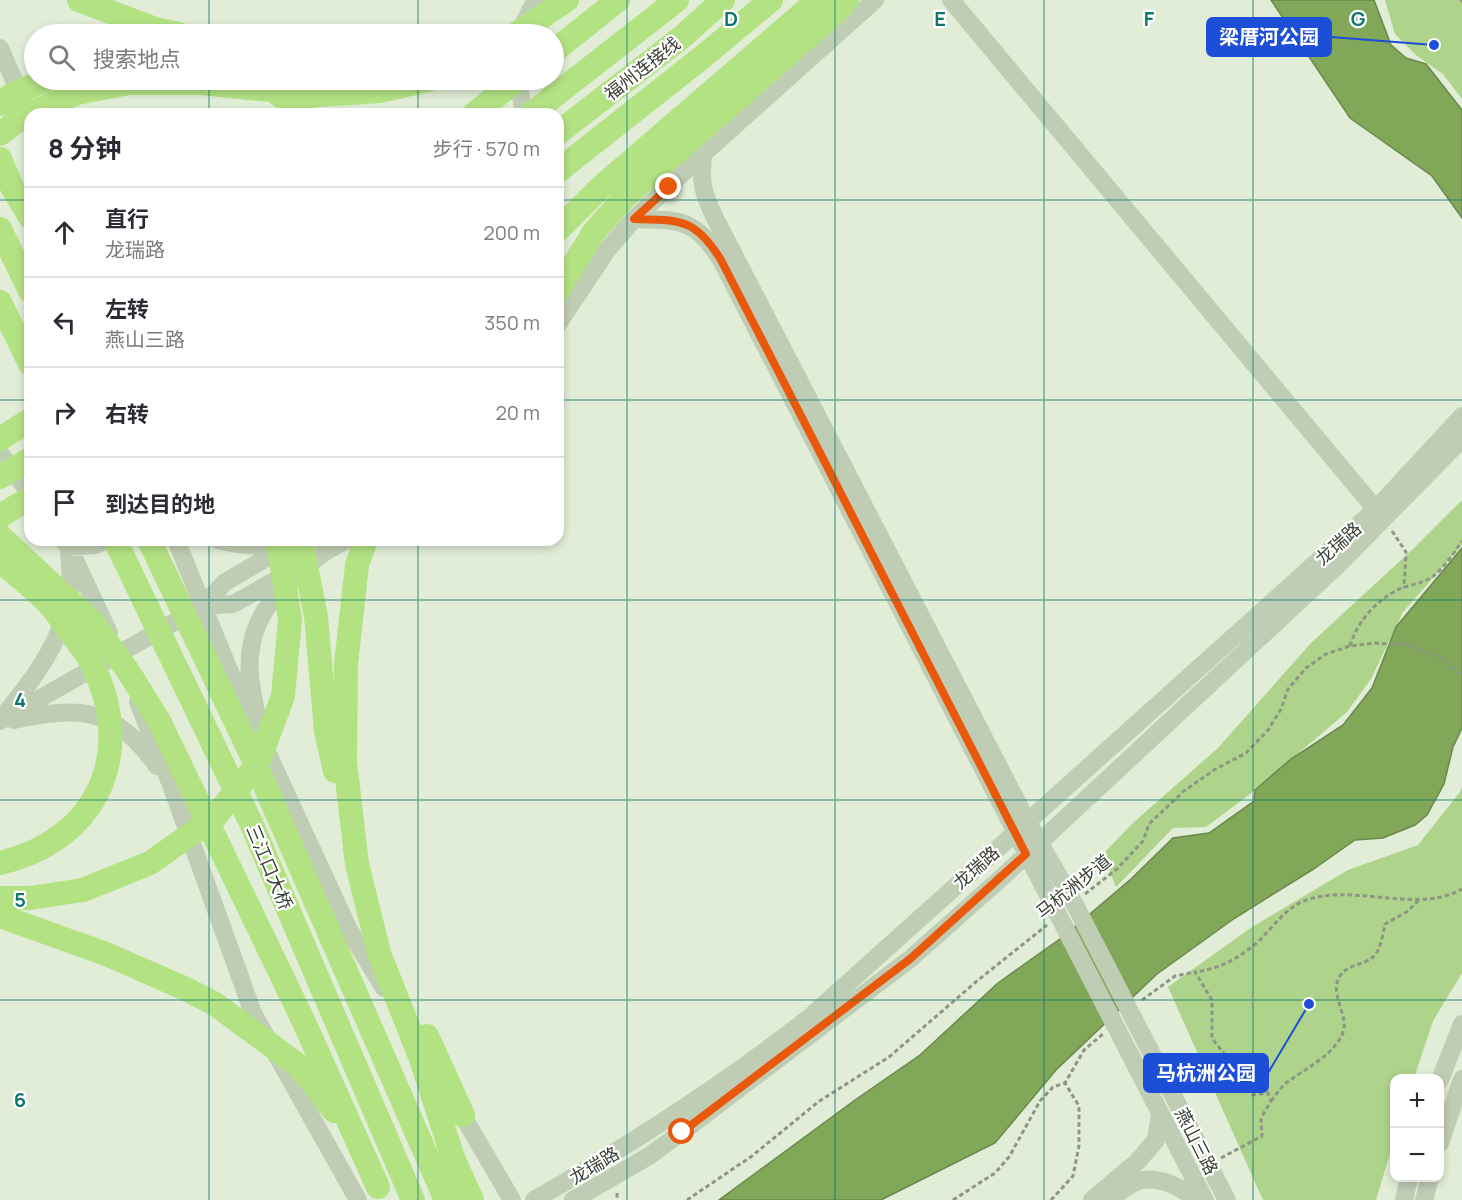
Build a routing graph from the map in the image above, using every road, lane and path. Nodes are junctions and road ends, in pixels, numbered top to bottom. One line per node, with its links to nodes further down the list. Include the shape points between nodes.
1 (79, 0): 11 (highway)
2 (618, 0): 14 (highway)
3 (677, 0): 16 (highway, 福州连接线)
4 (723, 0): 33 (highway, 福州连接线)
5 (771, 0): 37 (highway)
6 (818, 0): 40 (highway, via 601,187)
7 (847, 0): 43 (highway, via 625,197 594,232)
8 (875, 0): 35 (street)
9 (951, 0): 56 (street)
10 (551, 4): 12 (highway); 13 (highway)
11 (142, 24)
12 (518, 24)
13 (528, 24)
14 (564, 43)
15 (0, 48): 26 (street)
16 (564, 88)
17 (24, 89): 25 (highway)
18 (93, 90): 27 (highway)
19 (269, 90): 28 (highway)
20 (275, 90): 21 (highway, via 318,94)
21 (384, 90)
22 (505, 90): 29 (highway)
23 (520, 90): 30 (street)
24 (562, 90): 31 (highway, 福州连接线)
25 (0, 104)
26 (26, 108)
27 (42, 108)
28 (297, 108)
29 (482, 108)
30 (523, 108)
31 (539, 108)
32 (24, 116): 34 (highway)
33 (564, 128)
34 (0, 134)
35 (703, 154): 39 (street); 83 (street, via 700,178 708,204)
36 (0, 159): 38 (highway)
37 (564, 166)
38 (24, 207)
39 (634, 219): 45 (street, via 608,249); 83 (street, via 687,224 711,243)
40 (564, 224)
41 (0, 229): 42 (highway)
42 (24, 279)
43 (564, 280)
44 (0, 302): 46 (highway)
45 (564, 315)
46 (24, 352)
47 (1462, 416): 56 (street, 龙瑞路)
48 (24, 424): 49 (highway)
49 (0, 439)
50 (1462, 439): 56 (street, 龙瑞路)
51 (0, 453): 54 (street)
52 (24, 463): 53 (highway)
53 (0, 477)
54 (24, 487)
55 (24, 500): 57 (highway)
56 (1380, 514): 75 (path, via 1406,552); 83 (street, 龙瑞路); 84 (street, 龙瑞路)
57 (0, 516)
58 (0, 536): 106 (highway, via 93,623 159,721)
59 (1462, 541): 75 (path, via 1435,575)
60 (24, 542): 73 (highway)
61 (24, 543): 74 (highway)
62 (66, 546): 80 (street, via 71,584 65,618 51,651)
63 (67, 546): 78 (street)
64 (118, 546): 108 (highway, 三江口大桥, via 251,823)
65 (152, 546): 109 (highway, 三江口大桥, via 251,754)
66 (178, 546): 76 (street)
67 (277, 546): 87 (highway, via 290,620 283,696 258,763 215,817 150,863 83,890)
68 (288, 546): 76 (street, via 224,583)
69 (301, 546): 101 (highway, via 316,617 326,731 349,831 388,949)
70 (336, 546): 72 (street)
71 (362, 546): 110 (highway, via 346,664 345,762 357,864 379,953)
72 (322, 554): 76 (street, via 233,604); 81 (street, via 275,594 258,618 250,649 255,709)
73 (0, 555)
74 (0, 561): 85 (highway, via 49,604 88,657 104,693 112,730 109,762 98,793 82,816 64,835 44,847)
75 (1404, 588): 77 (path, via 1369,611 1356,628)
76 (203, 606): 78 (street); 81 (street)
77 (1350, 646): 79 (path, 马杭洲步道, via 1409,645 1443,659); 88 (path, 马杭洲步道, via 1326,654 1306,668 1288,689 1268,730 1246,753 1184,791 1149,824 1143,841 1117,869)
78 (118, 653): 80 (street); 82 (street)
79 (1462, 675)
80 (0, 721): 82 (street, via 74,711 99,716 124,730 146,750)
81 (277, 774): 101 (street, via 349,930)
82 (171, 785): 107 (street, via 253,1013)
83 (1021, 827): 84 (street); 112 (street, 龙瑞路, via 792,1031 660,1124)
84 (1032, 848): 88 (street); 91 (street); 113 (street, 龙瑞路, via 910,959 674,1138)
85 (0, 863)
86 (1462, 889): 89 (path, via 1451,896)
87 (0, 898)
88 (1077, 898): 93 (street, 燕山三路)
89 (1420, 899): 92 (path, via 1330,895 1304,901 1287,910 1250,949 1216,969); 99 (path, via 1385,924 1374,955 1341,974 1336,996 1344,1020 1343,1033 1324,1056 1284,1085)
90 (0, 916): 106 (highway, via 106,954 215,1004 298,1066 332,1108)
91 (1056, 916): 95 (street, 燕山三路); 114 (path, 马杭洲步道, via 889,1057 818,1102 752,1156)
92 (1195, 972): 93 (path, via 1176,976); 99 (path, via 1212,1000 1212,1038 1237,1082 1253,1095 1268,1094)
93 (1135, 1011): 103 (street, 燕山三路)
94 (1462, 1024): 96 (street)
95 (1114, 1029): 98 (path, via 1084,1050); 100 (street, 燕山三路)
96 (1442, 1074)
97 (1462, 1078): 102 (street)
98 (1065, 1083): 115 (path, via 1053,1087 1040,1101 1009,1157 995,1173); 116 (path, via 1079,1106 1079,1146 1073,1176)
99 (1271, 1101): 103 (path, via 1261,1118 1262,1136)
100 (1160, 1113): 117 (street, via 1155,1140 1137,1162); 120 (street, 燕山三路)
101 (463, 1115): 111 (street)
102 (1444, 1131)
103 (1209, 1165): 121 (street, 燕山三路)
104 (1408, 1182): 122 (street)
105 (1429, 1182): 123 (street)
106 (382, 1193)
107 (358, 1200)
108 (413, 1200)
109 (446, 1200)
110 (472, 1200)
111 (512, 1200)
112 (534, 1200)
113 (573, 1200)
114 (687, 1200)
115 (953, 1200)
116 (1051, 1200)
117 (1092, 1200)
118 (1110, 1200): 119 (street, via 1139,1181 1159,1180)
119 (1197, 1200)
120 (1205, 1200)
121 (1227, 1200)
122 (1404, 1200)
123 (1424, 1200)

